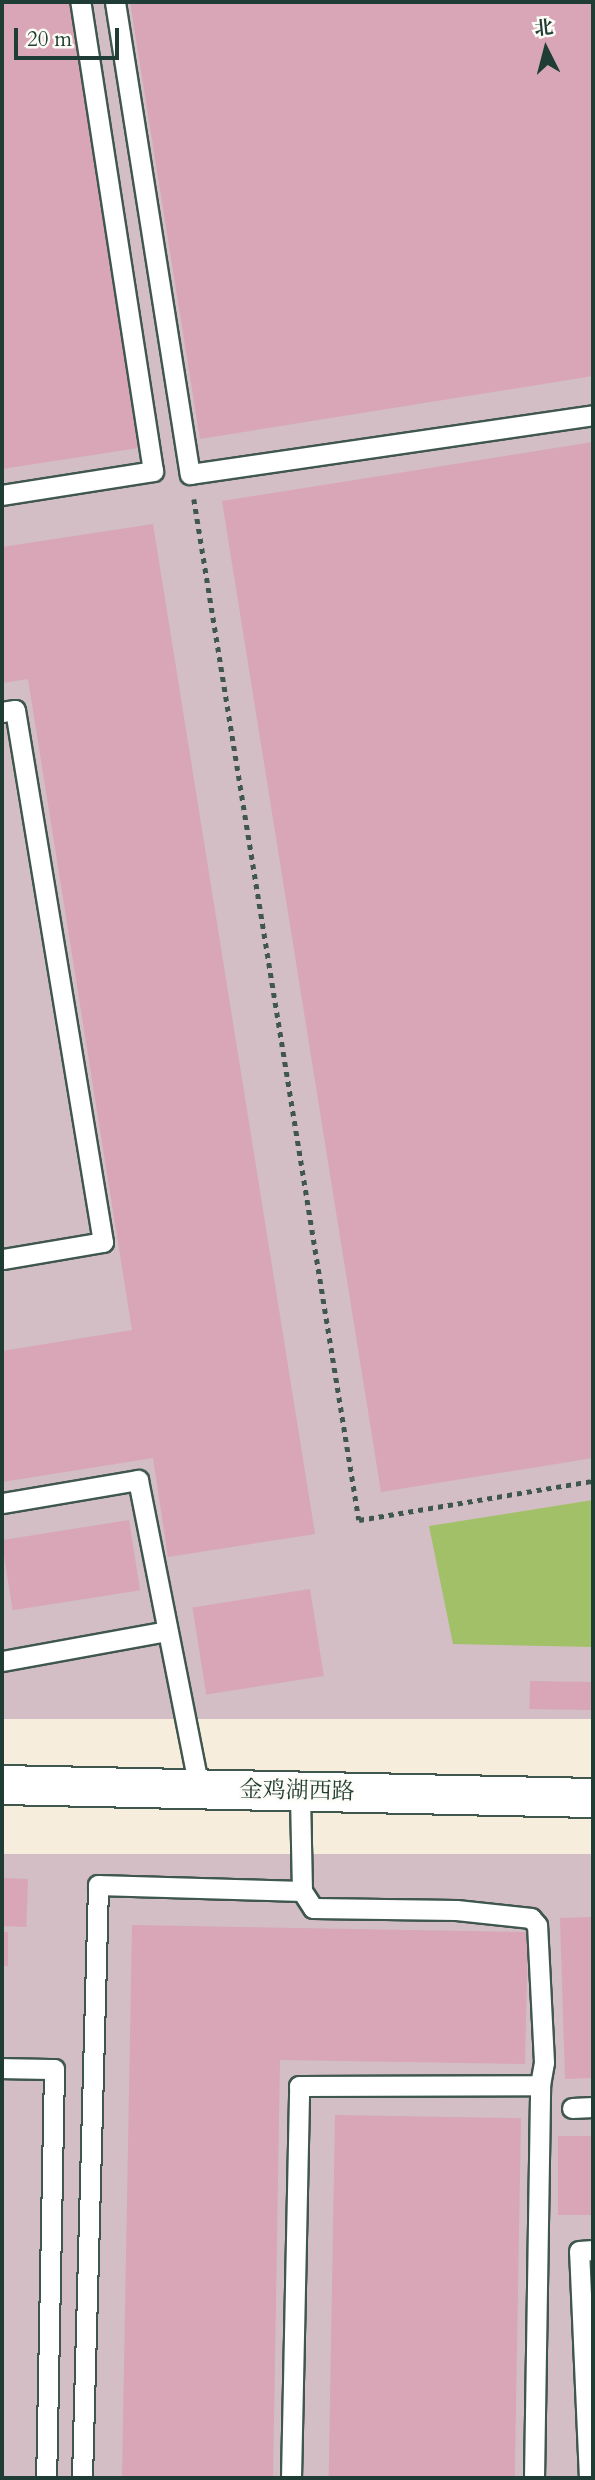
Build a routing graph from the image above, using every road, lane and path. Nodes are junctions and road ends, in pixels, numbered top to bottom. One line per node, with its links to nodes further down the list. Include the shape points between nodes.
1 (80, 2): 5 (lane, via 153,471)
2 (115, 2): 4 (lane)
3 (593, 415): 4 (lane)
4 (190, 474): 8 (path, via 359,1520)
5 (2, 495)
6 (2, 712): 7 (lane, via 15,710 103,1242)
7 (2, 1259)
8 (593, 1481)
9 (2, 1503): 10 (lane, via 138,1480)
10 (167, 1631): 11 (lane); 13 (lane)
11 (2, 1661)
12 (2, 1785): 13 (street, 金鸡湖西路)
13 (198, 1789): 14 (street, 金鸡湖西路)
14 (300, 1792): 15 (street, 金鸡湖西路); 16 (lane)
15 (593, 1798)
16 (302, 1891): 18 (lane, via 313,1908 456,1910 531,1918 537,1925 540,1980 544,2062); 24 (lane, via 98,1885)
17 (2, 2068): 23 (lane, via 54,2069)
18 (540, 2085): 25 (lane, via 299,2086); 26 (lane)
19 (593, 2107): 20 (lane)
20 (572, 2108)
21 (593, 2250): 22 (lane, via 579,2250)
22 (590, 2466)
23 (46, 2478)
24 (82, 2478)
25 (290, 2478)
26 (534, 2478)

